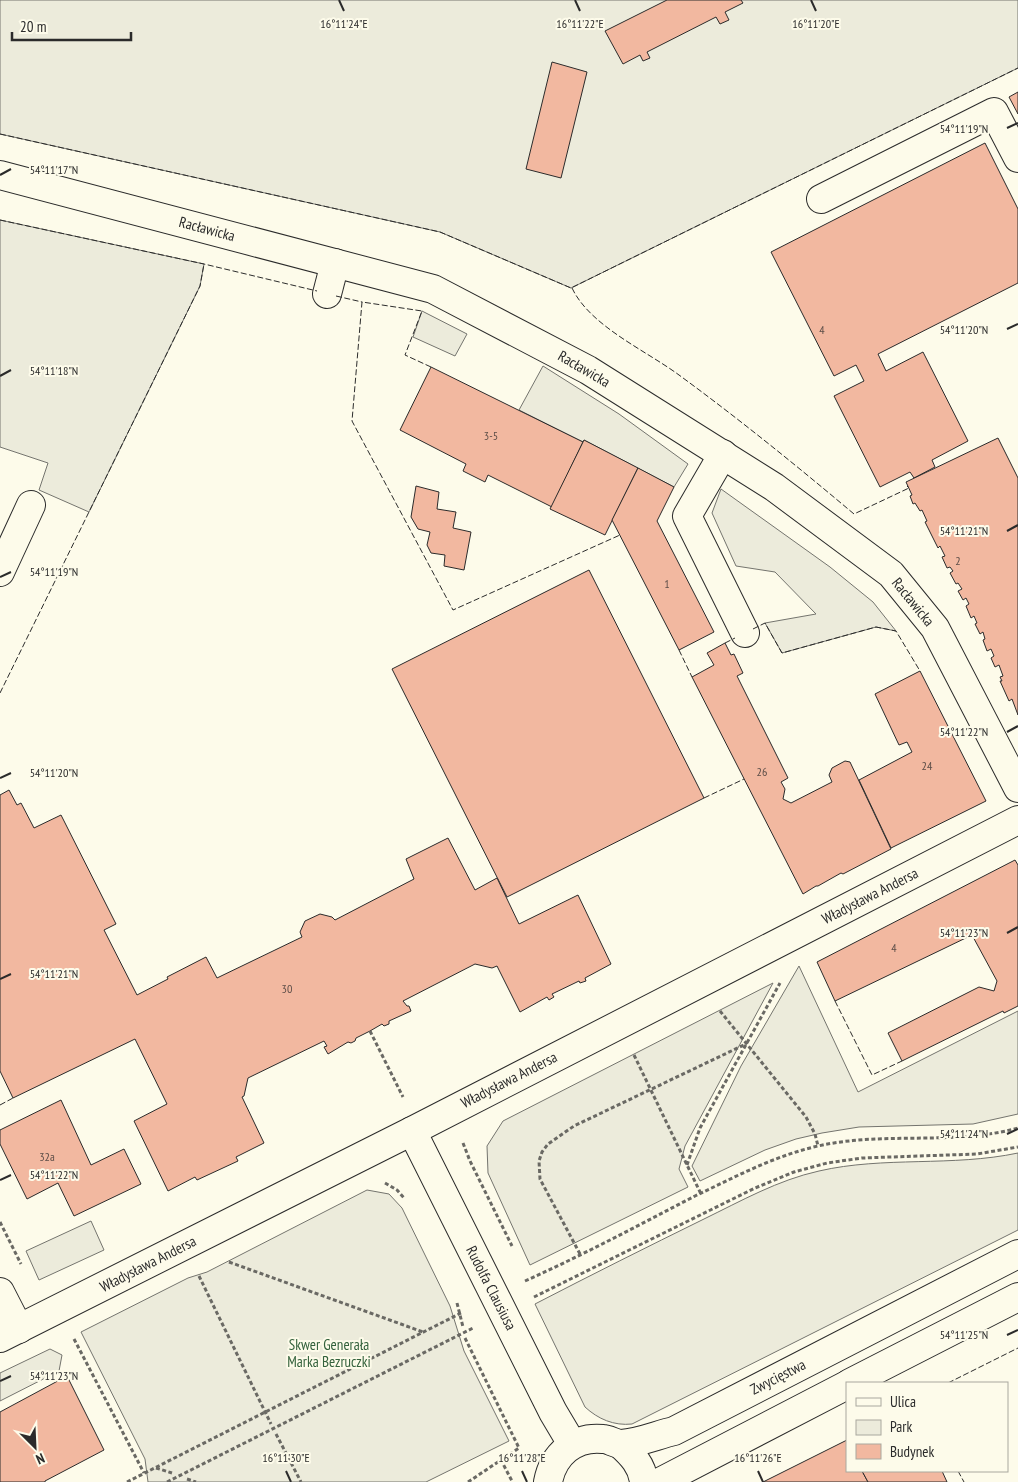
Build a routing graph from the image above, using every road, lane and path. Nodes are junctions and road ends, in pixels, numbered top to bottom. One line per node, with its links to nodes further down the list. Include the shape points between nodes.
1 (1018, 158): 3 (street, via 994,112)
2 (0, 175): 4 (street, Racławicka)
3 (821, 199)
4 (335, 263): 5 (street); 6 (street, Racławicka, via 433,289 588,370)
5 (327, 294)
6 (723, 454): 9 (street, via 687,516); 10 (street, Racławicka, via 774,487 891,574 935,628)
7 (31, 505): 8 (street)
8 (0, 572)
9 (745, 633)
10 (1018, 788)
11 (1018, 820): 20 (street, Władysława Andersa)
12 (784, 976): 15 (path)
13 (714, 1004): 15 (path)
14 (370, 1031): 18 (path)
15 (746, 1044): 17 (path); 22 (path, via 806,1117); 24 (path, via 700,1128)
16 (630, 1048): 17 (path)
17 (650, 1090): 24 (path); 30 (path, via 574,1126 542,1152 538,1170 540,1179)
18 (406, 1103)
19 (1018, 1128): 22 (path, via 974,1136 860,1139)
20 (412, 1130): 47 (street, Władysława Andersa); 55 (street, Rudolfa Clausiusa)
21 (463, 1139): 29 (path, via 470,1161)
22 (818, 1146): 26 (path, via 772,1160)
23 (1018, 1147): 41 (path, via 977,1154 862,1158 794,1172 755,1188)
24 (686, 1165): 26 (path)
25 (382, 1181): 27 (path)
26 (701, 1194): 30 (path)
27 (408, 1202)
28 (0, 1222): 33 (path)
29 (514, 1251)
30 (580, 1254): 36 (path)
31 (1018, 1254): 56 (street, Zwycięstwa, via 674,1431)
32 (224, 1260): 46 (path)
33 (25, 1272)
34 (525, 1273): 36 (path)
35 (199, 1275): 52 (path)
36 (528, 1280): 37 (path)
37 (521, 1283)
38 (0, 1292): 47 (street)
39 (1018, 1296): 50 (street)
40 (454, 1298): 43 (path)
41 (529, 1300)
42 (465, 1311): 43 (path)
43 (460, 1314): 45 (path); 46 (path)
44 (479, 1325): 63 (path)
45 (463, 1326)
46 (423, 1332): 52 (path)
47 (9, 1334)
48 (74, 1338): 59 (path)
49 (466, 1338): 57 (path, via 519,1448)
50 (852, 1382)
51 (846, 1385): 70 (street)
52 (265, 1412): 53 (path); 58 (path)
53 (271, 1424)
54 (276, 1434): 65 (path)
55 (572, 1444): 56 (street, Zwycięstwa, via 604,1439); 68 (street, via 550,1469)
56 (620, 1444): 69 (street, via 634,1456)
57 (501, 1460): 66 (path); 67 (path)
58 (156, 1468): 59 (path); 60 (path)
59 (144, 1473): 62 (path)
60 (172, 1474)
61 (187, 1479): 64 (path)
62 (127, 1482)
63 (167, 1482)
64 (196, 1482)
65 (301, 1482)
66 (468, 1482)
67 (512, 1482)
68 (548, 1482)
69 (644, 1482)
70 (660, 1482)

